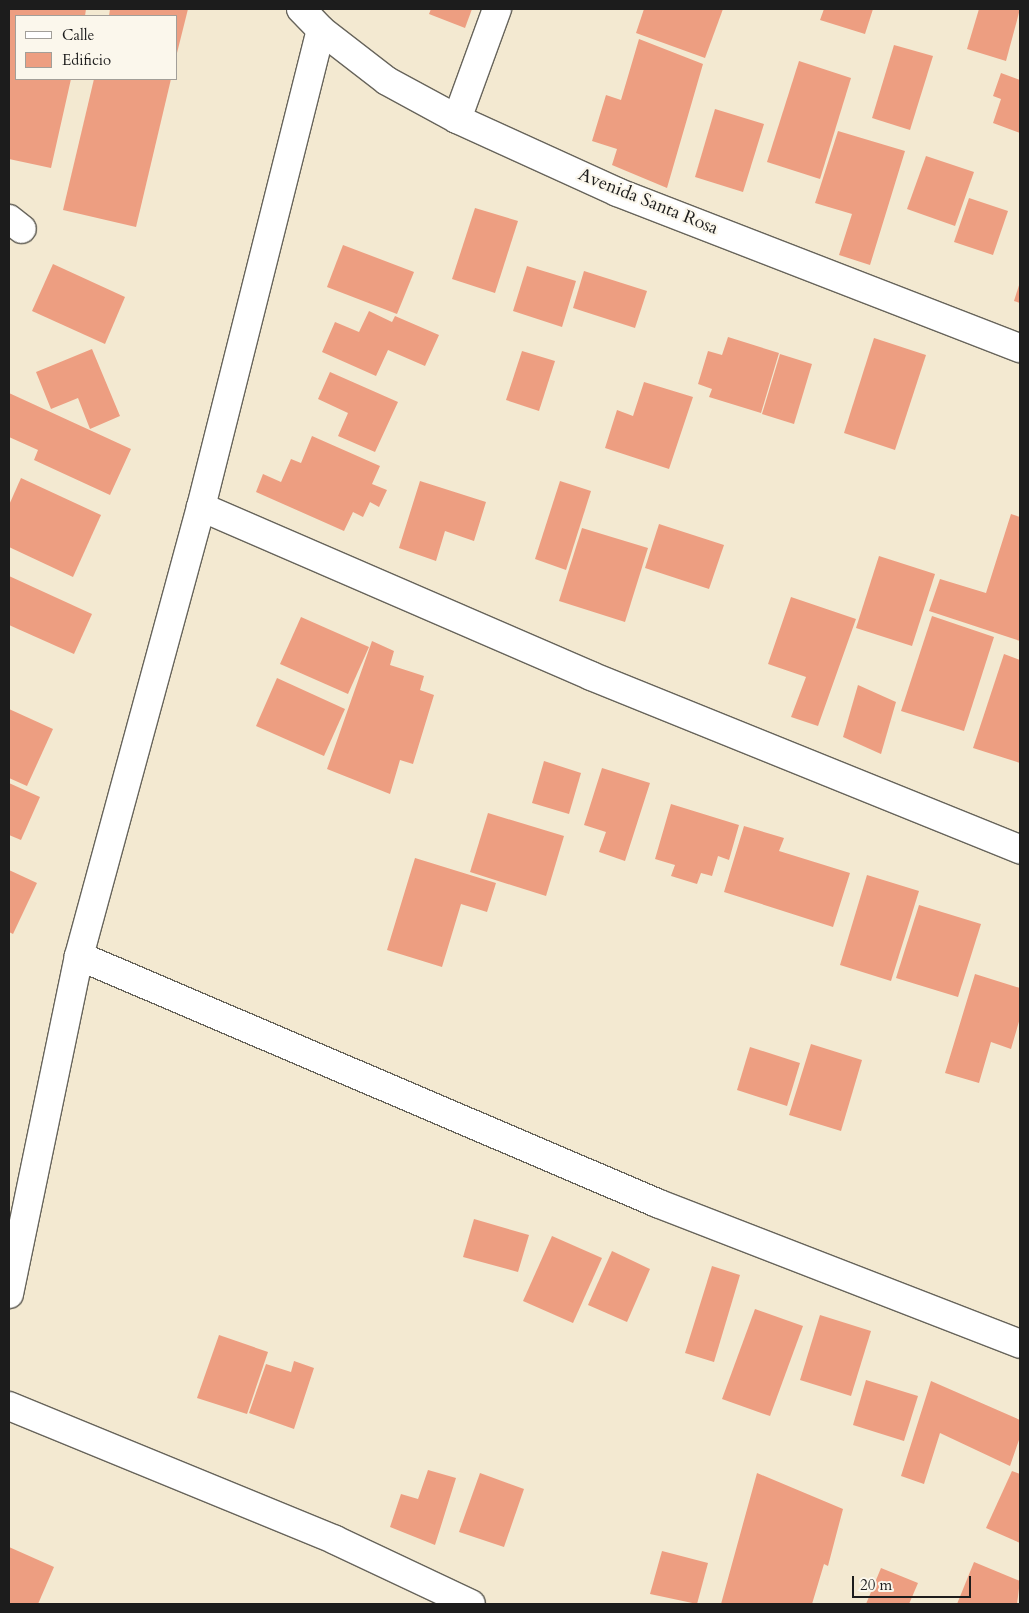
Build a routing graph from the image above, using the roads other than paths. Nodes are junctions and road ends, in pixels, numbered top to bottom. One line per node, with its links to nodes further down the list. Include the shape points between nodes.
1 (301, 9): 3 (street, Avenida Santa Rosa)
2 (497, 9): 4 (street)
3 (321, 30): 4 (street, Avenida Santa Rosa, via 387,81); 6 (street)
4 (457, 119): 5 (street, Avenida Santa Rosa, via 617,192)
5 (1020, 348)
6 (201, 508): 7 (street, via 591,676); 8 (street)
7 (1020, 849)
8 (79, 956): 9 (street); 10 (street, via 656,1203)
9 (9, 1294)
10 (1020, 1344)
11 (9, 1406): 12 (street, via 335,1540)
12 (471, 1604)

